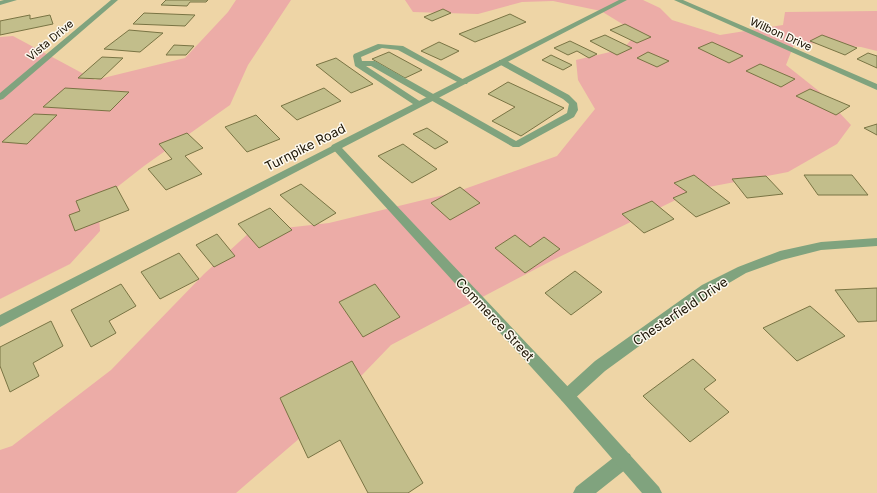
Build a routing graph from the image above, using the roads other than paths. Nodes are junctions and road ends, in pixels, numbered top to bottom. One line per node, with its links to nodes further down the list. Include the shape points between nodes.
1 (14, 0): 5 (street)
2 (115, 0): 10 (street, Vista Drive)
3 (624, 0): 6 (street, Turnpike Road)
4 (677, 0): 9 (street, Wilbon Drive)
5 (0, 3)
6 (502, 62): 8 (street, Turnpike Road); 11 (street, via 566,96 573,103 571,115 516,145)
7 (358, 64): 8 (street, via 357,56 381,46 400,48); 11 (street, via 372,63); 12 (street)
8 (464, 82): 11 (street, Turnpike Road)
9 (877, 87)
10 (0, 97)
11 (433, 98): 12 (street, Turnpike Road)
12 (419, 104): 13 (street, Turnpike Road)
13 (336, 147): 15 (street, Turnpike Road); 16 (street, Commerce Street)
14 (877, 242): 16 (street, Chesterfield Drive, via 821,246 780,256 742,270 700,294 600,366)
15 (0, 321)
16 (566, 396): 17 (street, Commerce Street)
17 (624, 460): 18 (street); 19 (street, Commerce Street)
18 (582, 493)
19 (653, 493)

